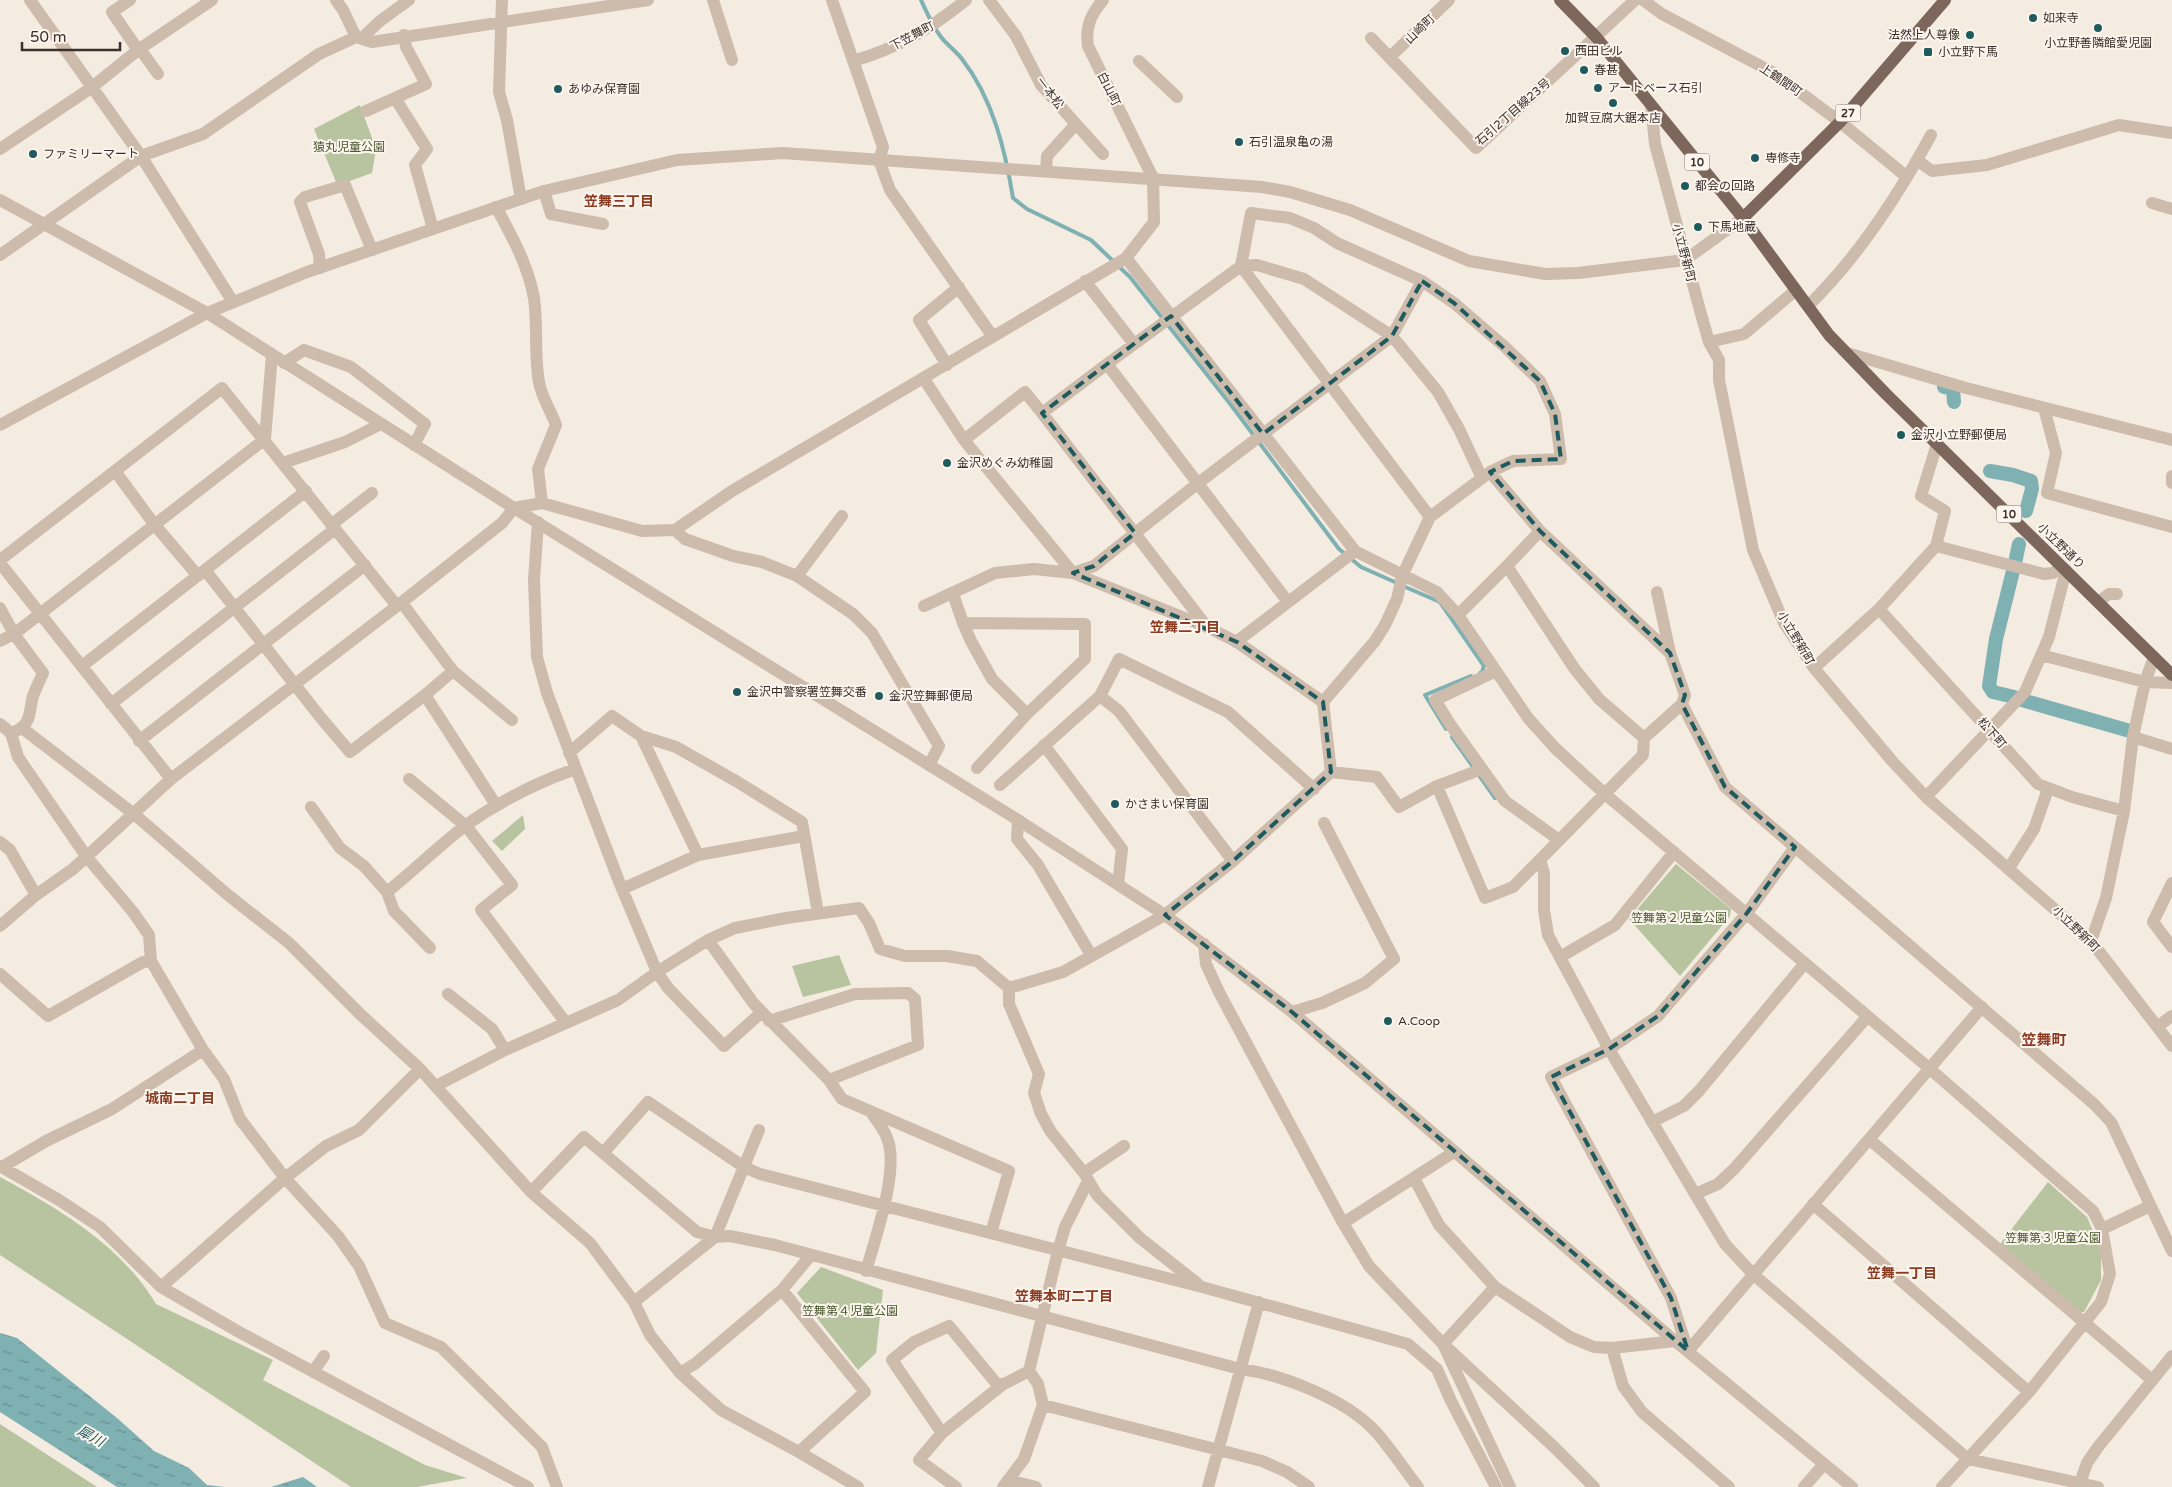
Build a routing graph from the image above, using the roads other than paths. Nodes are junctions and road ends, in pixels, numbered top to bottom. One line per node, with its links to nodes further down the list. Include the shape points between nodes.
1 (30, 0): 29 (street)
2 (130, 0): 23 (street, via 112,12)
3 (212, 0): 23 (street)
4 (336, 0): 21 (street)
5 (409, 0): 21 (street)
6 (502, 0): 18 (street)
7 (648, 0): 18 (street)
8 (713, 0): 25 (street)
9 (832, 0): 26 (street)
10 (966, 0): 26 (street, 下笠舞町, via 933,26 878,54)
11 (989, 0): 35 (street, 一本松, via 1016,36 1041,86)
12 (1103, 0): 45 (street, 白山町, via 1089,18 1088,46)
13 (1449, 0): 24 (street, 山崎町)
14 (1560, 0): 20 (main road, 10)
15 (1635, 0): 20 (street)
16 (1643, 0): 34 (street, 上鶴間町, via 1662,14 1774,73)
17 (1945, 0): 34 (main road, 27)
18 (500, 23): 19 (street); 47 (street, via 499,92)
19 (404, 35): 21 (street, via 372,42); 31 (street, via 406,46 426,84)
20 (1596, 37): 24 (street, 石引2丁目線23号, via 1476,148); 32 (main road, 10)
21 (359, 38): 40 (street, via 319,54 203,134)
22 (1371, 38): 24 (street, 石引2丁目線23号)
23 (139, 50): 28 (street); 29 (street)
24 (1390, 58)
25 (732, 60)
26 (853, 61): 41 (street, via 884,146)
27 (1139, 61): 30 (street)
28 (158, 74)
29 (91, 88): 38 (street); 40 (street)
30 (1177, 97)
31 (395, 98): 33 (street); 55 (street, via 427,149 415,166)
32 (1651, 105): 52 (main road, 10); 59 (street, 小立野新町, via 1655,144)
33 (366, 112)
34 (1840, 122): 44 (street, 上鶴間町); 52 (main road, 27)
35 (1076, 124): 39 (street, 一本松); 43 (street, via 1047,156)
36 (2172, 133): 42 (street, via 2119,125 1987,165 1932,171)
37 (1931, 135): 42 (street)
38 (2, 144)
39 (1103, 154)
40 (141, 156): 54 (street); 66 (street)
41 (879, 160): 43 (street); 46 (street, via 783,152 677,160); 64 (street, via 890,190)
42 (1917, 160): 44 (street)
43 (1046, 171): 45 (street)
44 (1907, 177): 67 (street, via 1834,280)
45 (1153, 178): 58 (street, via 1154,222); 59 (street, via 1290,192 1350,210 1469,261 1545,274)
46 (544, 191): 47 (street); 53 (street, via 551,214)
47 (520, 199): 50 (street)
48 (0, 200): 54 (street)
49 (2152, 203): 51 (street)
50 (496, 207): 55 (street); 99 (street, via 525,265 534,296 539,384 556,424 538,469)
51 (2172, 208)
52 (1743, 218): 59 (street); 65 (main road, 10)
53 (603, 224)
54 (44, 225): 57 (street); 68 (street)
55 (433, 229): 56 (street)
56 (372, 250): 61 (street); 61 (street, via 346,186 305,198 300,202 319,254)
57 (0, 255)
58 (1126, 258): 62 (street); 69 (street)
59 (1685, 260): 72 (street, 小立野新町)
60 (1241, 266): 63 (street, via 1251,213 1290,218); 69 (street); 70 (street, via 1257,265 1304,278); 80 (street)
61 (320, 268): 66 (street)
62 (1085, 281): 71 (street); 73 (street)
63 (1422, 281): 70 (street); 93 (street, via 1454,303 1540,381 1554,414 1561,458 1513,461)
64 (959, 287): 71 (street); 78 (street, via 919,320)
65 (1796, 290): 67 (main road, 10); 72 (street, via 1744,334)
66 (233, 302): 68 (street)
67 (1808, 306): 74 (main road, 10)
68 (206, 313): 75 (street); 84 (street)
69 (1171, 316): 73 (street); 85 (street)
70 (1392, 336): 80 (street); 93 (street, via 1438,392)
71 (993, 337): 78 (street)
72 (1709, 342): 142 (street, 小立野新町, via 1719,360 1719,380 1753,550 1784,623)
73 (1134, 344): 77 (street)
74 (1847, 353): 81 (street); 89 (main road, 小立野通り / 10)
75 (272, 355): 76 (street); 86 (street)
76 (284, 363): 83 (street); 90 (street, via 304,350 351,367 425,424)
77 (1107, 364): 82 (street); 95 (street)
78 (947, 365): 79 (street)
79 (924, 379): 87 (street); 107 (street, via 732,491)
80 (1330, 384): 85 (street); 102 (street)
81 (2044, 408): 88 (street); 106 (street, via 2056,453 2047,493)
82 (1042, 412): 87 (street, via 1025,392); 109 (street)
83 (381, 424): 90 (street); 91 (street, via 345,442)
84 (0, 425)
85 (1263, 434): 95 (street); 111 (street)
86 (265, 439): 91 (street); 92 (street, via 222,388); 104 (street)
87 (964, 440): 117 (street)
88 (2172, 440)
89 (1937, 444): 110 (street, via 1921,496 1945,511); 115 (main road, 小立野通り / 10)
90 (414, 445): 100 (street)
91 (283, 463): 97 (street)
92 (115, 471): 104 (street); 112 (street)
93 (1486, 475): 102 (street); 108 (street)
94 (2172, 476): 96 (street)
95 (1197, 484): 109 (street); 123 (street)
96 (2172, 484)
97 (306, 491): 105 (street); 116 (street)
98 (372, 493): 105 (street)
99 (542, 503): 100 (street); 107 (street, via 642,531)
100 (514, 508): 103 (street); 125 (street, via 502,523)
101 (842, 516): 118 (street)
102 (1430, 517): 119 (street)
103 (538, 522): 165 (street, via 534,580 537,657); 166 (street)
104 (154, 524): 116 (street); 130 (street)
105 (333, 527): 113 (street); 128 (street)
106 (2172, 527)
107 (675, 530): 118 (street, via 685,539 733,556 762,562)
108 (1540, 531): 114 (street); 138 (street)
109 (1135, 533): 117 (street, via 1094,566); 133 (street)
110 (1936, 546): 115 (street, via 2044,574); 129 (street)
111 (1355, 551): 119 (street); 123 (street)
112 (0, 562): 130 (street)
113 (365, 565): 125 (street); 137 (street)
114 (1507, 566): 131 (street); 161 (street, via 1574,668 1599,699)
115 (2064, 568): 124 (main road, 小立野通り / 10); 139 (street, via 2049,637)
116 (202, 573): 128 (street); 141 (street)
117 (1074, 573): 121 (street, via 1034,569 995,573); 133 (street)
118 (796, 576): 166 (street, via 853,614 872,633 939,746)
119 (1402, 576): 131 (street, via 1437,592); 151 (street, via 1397,598 1376,641)
120 (1657, 592): 138 (street)
121 (953, 594): 126 (street); 132 (street)
122 (2117, 594): 124 (street, via 2109,594)
123 (1288, 602): 136 (street)
124 (2098, 602): 140 (main road, 小立野通り / 10)
125 (399, 604): 143 (street); 148 (street)
126 (924, 606)
127 (0, 608): 134 (street)
128 (234, 608): 137 (street); 152 (street)
129 (1879, 609): 142 (street); 157 (street, 松下町)
130 (39, 614): 134 (street); 141 (street)
131 (1458, 616): 144 (street)
132 (963, 623): 154 (street, via 992,679); 154 (street, via 1085,624 1085,659)
133 (1207, 627): 136 (street)
134 (14, 634): 135 (street); 158 (street, via 43,673 33,698 30,717)
135 (0, 641)
136 (1236, 642): 151 (street)
137 (264, 644): 148 (street); 162 (street)
138 (1670, 653): 153 (street, via 1685,695)
139 (2041, 656): 146 (street); 157 (street, via 2025,692)
140 (2154, 657): 145 (main road, 小立野通り / 10); 146 (street)
141 (82, 666): 152 (street)
142 (1814, 668): 178 (street, 小立野新町)
143 (453, 670): 149 (street); 155 (street)
144 (1496, 671): 169 (street, via 1435,700); 177 (street, via 1528,718)
145 (2172, 675)
146 (2145, 682): 147 (street); 160 (street)
147 (2172, 683)
148 (296, 684): 149 (street, via 350,752); 171 (street)
149 (425, 696): 179 (street)
150 (1100, 696): 163 (street); 175 (street, via 1119,658 1228,712); 194 (street, via 1119,711)
151 (1323, 702): 170 (street)
152 (111, 704): 162 (street)
153 (1682, 704): 161 (street); 189 (street, via 1725,787)
154 (1027, 714): 167 (street)
155 (512, 720)
156 (0, 724): 158 (street)
157 (1990, 730): 176 (street, 松下町, via 2038,784); 178 (street)
158 (16, 731): 182 (street); 192 (street, via 18,757)
159 (641, 736): 165 (street, via 612,716); 186 (street, via 676,747 744,786 802,822); 191 (street)
160 (2133, 737): 164 (street); 181 (street)
161 (1644, 738): 177 (street, via 1643,755)
162 (139, 741): 171 (street)
163 (1044, 745): 173 (street); 197 (street, via 1122,850)
164 (2172, 749)
165 (569, 753): 168 (street)
166 (929, 765): 183 (street)
167 (977, 768)
168 (575, 769): 179 (street, via 539,782); 198 (street)
169 (1482, 769): 174 (street); 187 (street, via 1505,801)
170 (1331, 772): 174 (street, via 1376,777 1399,807); 175 (street)
171 (171, 779): 182 (street)
172 (409, 779): 185 (street)
173 (1000, 785)
174 (1437, 786): 193 (street, via 1485,898 1513,887)
175 (1314, 789): 194 (street)
176 (2048, 789): 181 (street); 195 (street, via 2034,829)
177 (1605, 794): 187 (street); 190 (street)
178 (1926, 797): 195 (street, 小立野新町)
179 (496, 805): 185 (street)
180 (311, 807): 199 (street, via 340,848 364,866)
181 (2124, 811): 206 (street, via 2106,898)
182 (134, 814): 192 (street); 230 (street, via 289,943)
183 (1018, 820): 197 (street); 210 (street, via 1017,839 1038,865)
184 (1324, 823): 219 (street, via 1394,959 1365,983)
185 (466, 826): 199 (street); 223 (street, via 512,885 481,910)
186 (804, 836): 191 (street); 201 (street)
187 (1559, 840): 193 (street)
188 (0, 842): 200 (street, via 10,850)
189 (1795, 847): 202 (street); 218 (street)
190 (1674, 852): 202 (street); 211 (street, via 1616,925)
191 (698, 855): 198 (street)
192 (86, 856): 200 (street); 212 (street, via 149,935)
193 (1540, 860): 211 (street, via 1544,873 1548,935)
194 (1232, 861): 203 (street)
195 (2009, 868): 206 (street, 小立野新町)
196 (2172, 883): 208 (street, via 2153,922)
197 (1118, 884): 203 (street)
198 (622, 889): 214 (street)
199 (387, 892): 209 (street, via 394,911)
200 (36, 895): 204 (street)
201 (818, 913): 205 (street, via 735,928); 216 (street, via 859,908 880,949 905,956 947,956 977,962)
202 (1747, 913): 213 (street); 226 (street, via 1658,1016)
203 (1164, 915): 207 (street); 210 (street)
204 (0, 926)
205 (708, 940): 214 (street); 220 (street)
206 (2091, 941): 224 (street, 小立野新町)
207 (1204, 944): 219 (street); 250 (street, via 1206,964 1220,994)
208 (2172, 947)
209 (430, 948)
210 (1092, 955): 216 (street, via 1063,972)
211 (1560, 957): 226 (street)
212 (151, 962): 215 (street, via 143,962 48,1016); 227 (street)
213 (1804, 963): 222 (street); 234 (street, via 1699,1091 1684,1106)
214 (656, 972): 220 (street, via 724,1046); 223 (street, via 618,1000)
215 (0, 974)
216 (1009, 988): 242 (street, via 1009,1004 1040,1074 1034,1093 1041,1114)
217 (448, 994): 228 (street, via 492,1029)
218 (1982, 1007): 229 (street); 249 (street, via 2111,1122)
219 (1292, 1012): 239 (street)
220 (766, 1016): 231 (street); 231 (street, via 855,994 908,993 914,999 918,1045)
221 (2172, 1016): 224 (street)
222 (1867, 1017): 229 (street); 246 (street, via 1734,1169 1718,1184)
223 (566, 1022): 228 (street)
224 (2158, 1026): 225 (street, 小立野新町)
225 (2172, 1046)
226 (1609, 1049): 234 (street); 270 (street, via 1551,1076 1671,1298)
227 (203, 1050): 240 (street, via 112,1109); 243 (street, via 224,1079 240,1119)
228 (505, 1050): 232 (street)
229 (1930, 1068): 236 (street); 251 (street, via 2092,1211)
230 (420, 1069): 232 (street); 243 (street, via 359,1130 326,1146)
231 (829, 1080): 233 (street, via 842,1099)
232 (436, 1086): 245 (street)
233 (871, 1111): 248 (street, via 888,1138 892,1156); 252 (street, via 1009,1171)
234 (1652, 1122): 246 (street)
235 (759, 1130): 241 (street)
236 (1870, 1140): 247 (street); 266 (street)
237 (1124, 1146): 242 (street)
238 (604, 1152): 241 (street, via 648,1102); 245 (street, via 584,1137); 253 (street, via 697,1232)
239 (1454, 1152): 244 (street); 267 (street)
240 (1, 1167): 259 (street, via 100,1228)
241 (744, 1167): 248 (street, via 760,1174); 253 (street)
242 (1086, 1177): 254 (street); 260 (street, via 1097,1195 1140,1238)
243 (285, 1178): 259 (street); 289 (street, via 338,1236 359,1266 385,1323 440,1347 542,1447)
244 (1414, 1178): 250 (street); 261 (street, via 1439,1225)
245 (532, 1192): 263 (street, via 590,1243)
246 (1695, 1194): 258 (street, via 1725,1244)
247 (1812, 1204): 258 (street); 279 (street)
248 (884, 1205): 252 (street); 257 (street)
249 (2150, 1206): 251 (street); 255 (street)
250 (1342, 1222): 268 (street, via 1369,1266)
251 (2102, 1229): 266 (street, via 2110,1274 2101,1302)
252 (991, 1233): 254 (street)
253 (715, 1237): 256 (street, via 730,1236); 263 (street)
254 (1058, 1251): 260 (street); 265 (street)
255 (2172, 1251)
256 (812, 1255): 257 (street); 262 (street)
257 (866, 1271): 265 (street)
258 (1754, 1275): 270 (street); 284 (street)
259 (161, 1287): 275 (street)
260 (1202, 1287): 264 (street)
261 (1495, 1288): 268 (street); 269 (street, via 1570,1337 1594,1347)
262 (782, 1290): 276 (street); 283 (street, via 865,1392)
263 (634, 1302): 276 (street, via 650,1335)
264 (1259, 1302): 273 (street); 296 (street, via 1408,1344 1437,1369)
265 (1043, 1316): 273 (street); 274 (street)
266 (2085, 1322): 277 (street); 279 (street)
267 (1675, 1341): 269 (street); 270 (street)
268 (1443, 1344): 297 (street); 298 (street)
269 (1612, 1348): 299 (street, via 1623,1386 1642,1412)
270 (1688, 1351): 285 (street)
271 (324, 1356): 275 (street)
272 (2172, 1356): 277 (street)
273 (1240, 1368): 282 (street); 295 (street, via 1303,1386 1348,1410 1375,1432)
274 (1029, 1371): 278 (street); 280 (street, via 1038,1384)
275 (313, 1372): 288 (street)
276 (680, 1373): 283 (street, via 721,1410)
277 (2152, 1380): 287 (street, via 2098,1447 2087,1463)
278 (1002, 1385): 281 (street); 281 (street, via 996,1383 949,1326 914,1342 892,1360)
279 (2029, 1392): 284 (street)
280 (1043, 1405): 282 (street); 286 (street, via 1024,1460)
281 (942, 1433): 291 (street, via 919,1460)
282 (1218, 1449): 293 (street); 294 (street, via 1279,1468)
283 (799, 1452): 290 (street)
284 (1968, 1459): 287 (street); 302 (street)
285 (1824, 1464): 300 (street); 301 (street)
286 (1006, 1483): 292 (street)
287 (2080, 1483): 303 (street)
288 (528, 1487)
289 (557, 1487)
290 (858, 1487)
291 (956, 1487)
292 (1036, 1487)
293 (1208, 1487)
294 (1309, 1487)
295 (1418, 1487)
296 (1496, 1487)
297 (1510, 1487)
298 (1594, 1487)
299 (1729, 1487)
300 (1804, 1487)
301 (1852, 1487)
302 (1942, 1487)
303 (2098, 1487)

